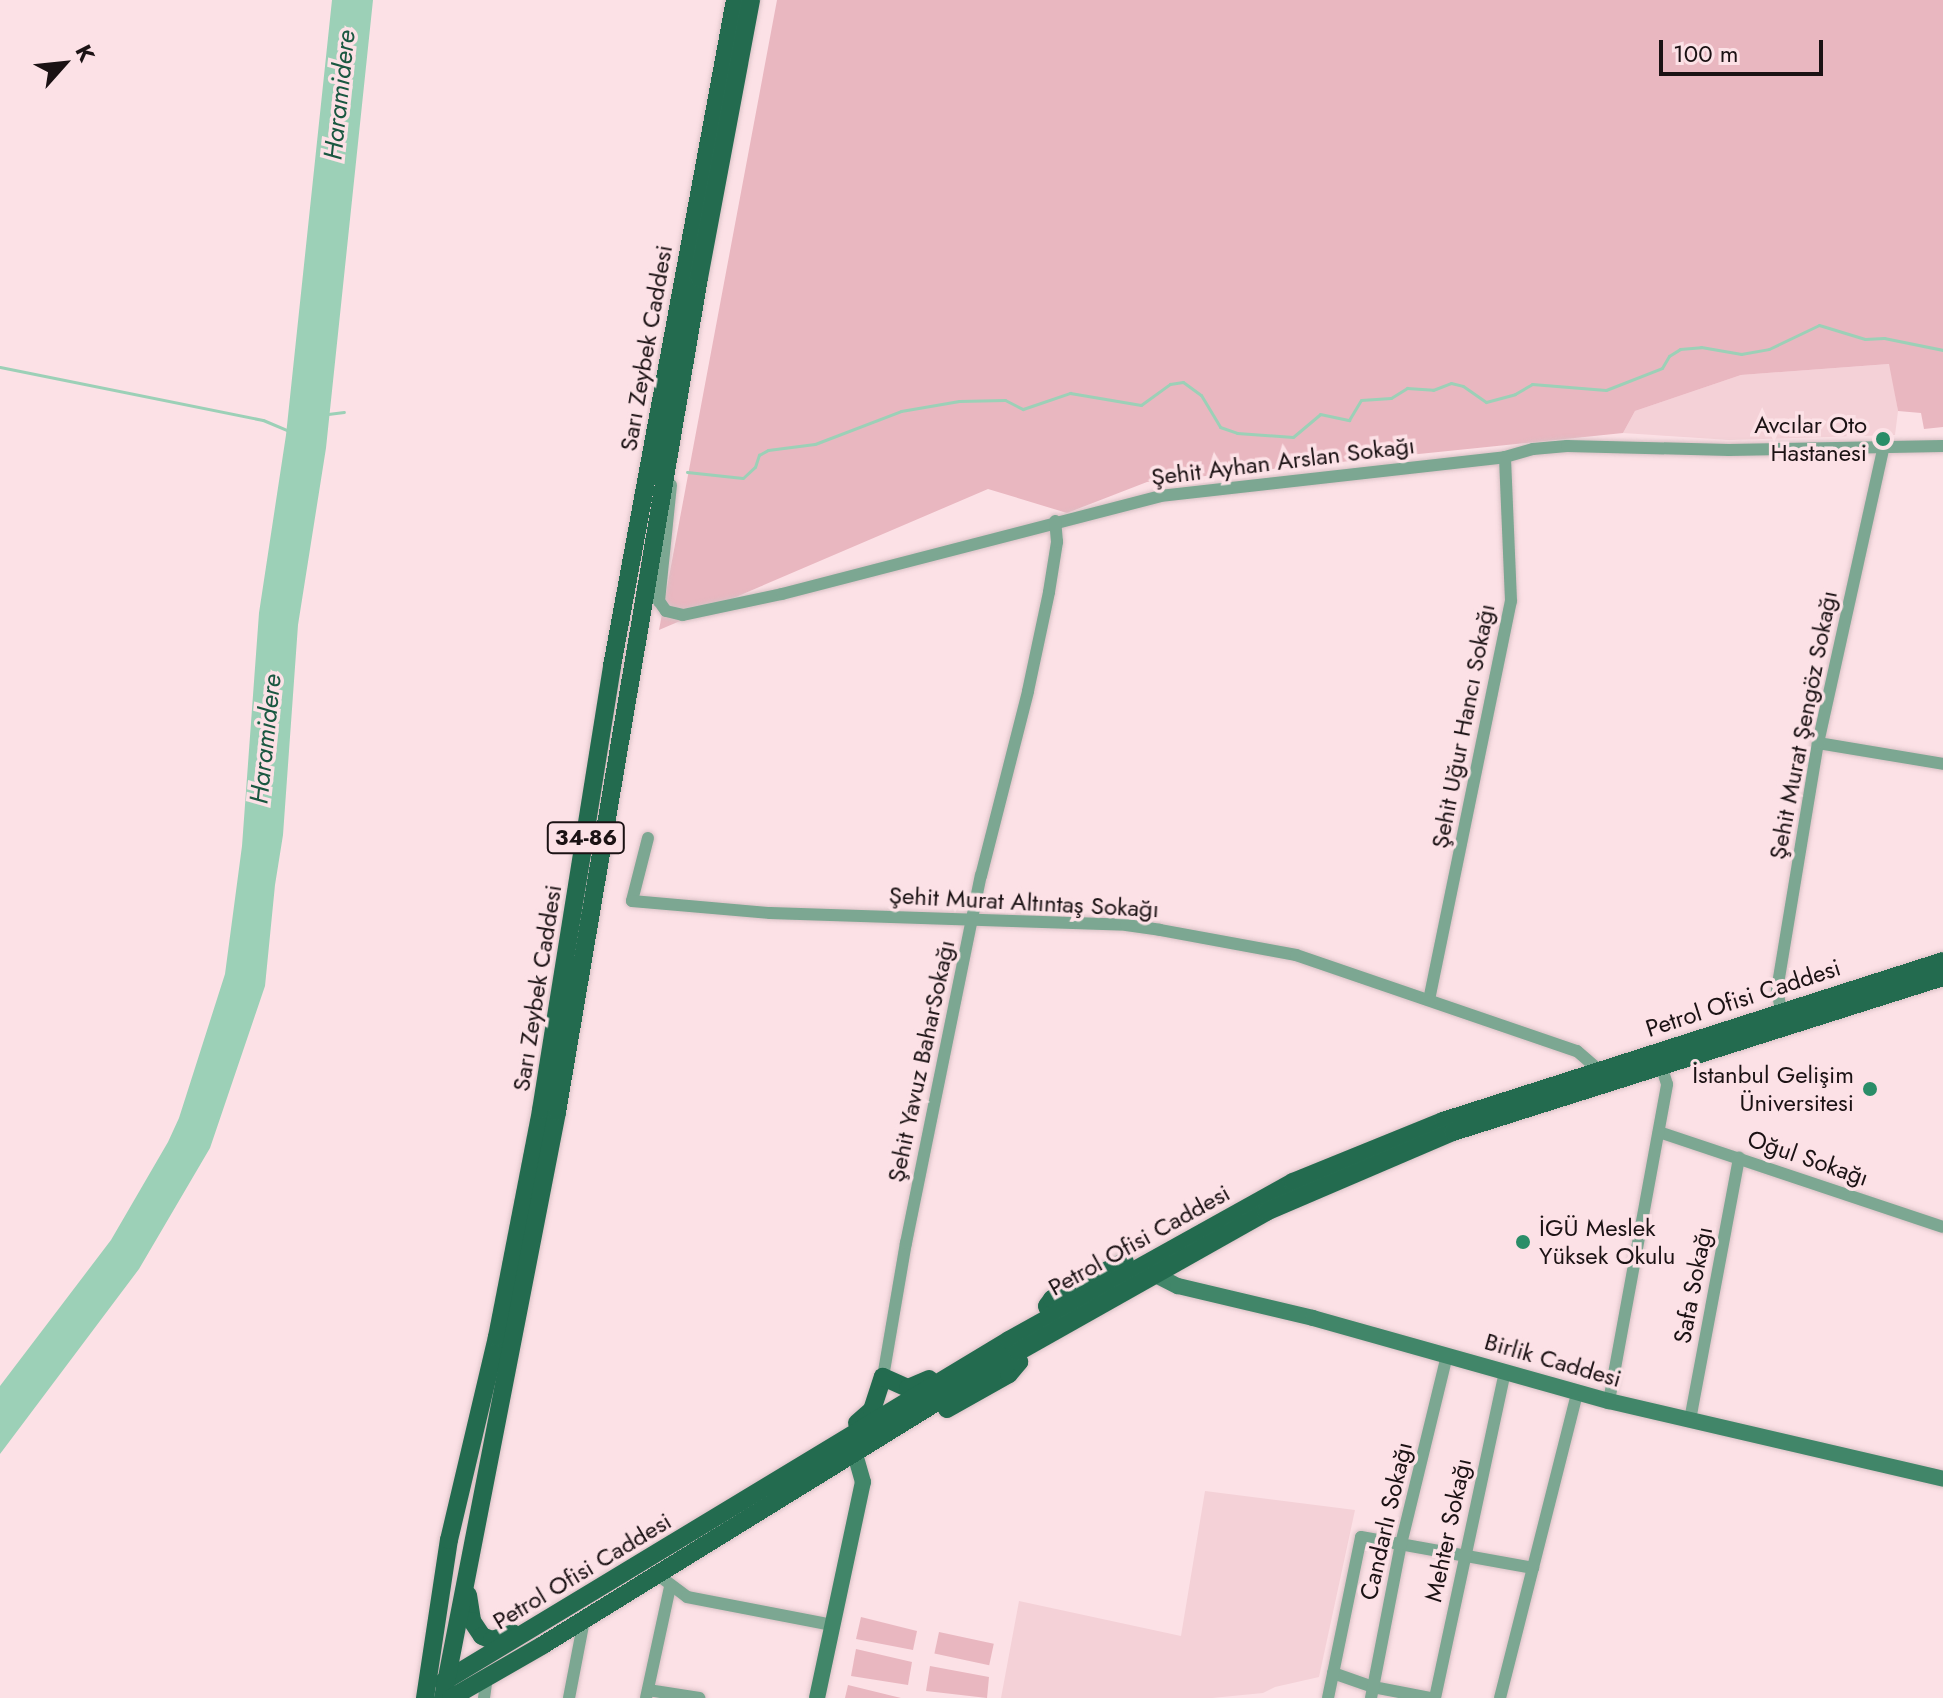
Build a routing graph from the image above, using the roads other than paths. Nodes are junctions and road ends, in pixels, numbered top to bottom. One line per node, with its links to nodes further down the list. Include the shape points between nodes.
1 (735, 0): 45 (main road, Sarı Zeybek Caddesi / 34-86, via 612,666 541,1110 497,1337 449,1540)
2 (751, 0): 3 (main road, Sarı Zeybek Caddesi / 34-86)
3 (679, 398): 7 (street, Şehit Ayhan Arslan Sokağı, via 659,601 674,615 782,594); 35 (main road, Sarı Zeybek Caddesi / 34-86, via 560,1097)
4 (1943, 446): 5 (street, Şehit Ayhan Arslan Sokağı)
5 (1883, 449): 6 (street, Şehit Ayhan Arslan Sokağı, via 1567,446); 8 (street, Şehit Murat Şengöz Sokağı)
6 (1505, 457): 7 (street, Şehit Ayhan Arslan Sokağı, via 1160,496); 14 (street, Şehit Uğur Hancı Sokağı, via 1511,601)
7 (1055, 521): 11 (street, Şehit Yavuz BaharSokağı, via 1049,592)
8 (1818, 743): 9 (street); 15 (street, Şehit Murat Şengöz Sokağı, via 1777,990)
9 (1943, 764)
10 (648, 838): 11 (street, Şehit Murat Altıntaş Sokağı, via 632,901 770,913)
11 (972, 920): 14 (street, Şehit Murat Altıntaş Sokağı, via 1160,930 1296,955); 26 (street, Şehit Yavuz BaharSokağı)
12 (1943, 961): 15 (main road, Petrol Ofisi Caddesi)
13 (1943, 977): 16 (main road, Petrol Ofisi Caddesi)
14 (1429, 1000): 17 (street, Şehit Murat Altıntaş Sokağı, via 1577,1051)
15 (1781, 1010): 16 (main road, Petrol Ofisi Caddesi)
16 (1658, 1058): 17 (main road, Petrol Ofisi Caddesi); 18 (street, via 1667,1084); 21 (main road, Petrol Ofisi Caddesi, via 1397,1153 1266,1212)
17 (1599, 1070): 22 (main road, Petrol Ofisi Caddesi, via 1413,1132 1211,1219 1052,1299 1047,1306)
18 (1659, 1132): 19 (street, Oğul Sokağı); 28 (street)
19 (1739, 1158): 20 (street, Oğul Sokağı); 29 (street, Safa Sokağı)
20 (1943, 1227)
21 (1154, 1274): 22 (main road, Petrol Ofisi Caddesi); 24 (street, Birlik Caddesi, via 1178,1286)
22 (1054, 1323): 23 (main road, Petrol Ofisi Caddesi)
23 (1013, 1346): 26 (main road, via 990,1342 917,1386 899,1387); 30 (main road, Petrol Ofisi Caddesi, via 1019,1362 1009,1374); 31 (main road, Petrol Ofisi Caddesi)
24 (1447, 1355): 25 (street, Birlik Caddesi); 33 (street, Candarlı Sokağı)
25 (1505, 1372): 27 (street, Birlik Caddesi); 34 (street, Mehter Sokağı)
26 (883, 1377): 31 (main road, via 867,1416)
27 (1577, 1393): 28 (street, Birlik Caddesi); 36 (street)
28 (1609, 1401): 29 (street, Birlik Caddesi)
29 (1690, 1420): 32 (street, Birlik Caddesi)
30 (855, 1454): 37 (main road, Petrol Ofisi Caddesi); 39 (street, via 863,1482)
31 (794, 1472): 38 (main road, Petrol Ofisi Caddesi)
32 (1943, 1479)
33 (1401, 1544): 34 (street); 40 (street, via 1361,1537); 43 (street, Candarlı Sokağı)
34 (1465, 1554): 36 (street); 52 (street, Mehter Sokağı)
35 (468, 1562): 38 (main road, via 469,1611 482,1636 504,1638); 42 (main road, Sarı Zeybek Caddesi / 34-86)
36 (1533, 1568): 53 (street)
37 (664, 1581): 38 (main road, Petrol Ofisi Caddesi); 39 (street, via 687,1597); 44 (street)
38 (578, 1614): 41 (main road, Petrol Ofisi Caddesi); 42 (main road, Petrol Ofisi Caddesi); 48 (street)
39 (832, 1625): 50 (street)
40 (1333, 1673): 43 (street); 51 (street)
41 (487, 1677): 46 (main road, Petrol Ofisi Caddesi); 47 (street)
42 (448, 1679): 45 (main road, Petrol Ofisi Caddesi)
43 (1372, 1693): 52 (street)
44 (647, 1694): 49 (street)
45 (429, 1698)
46 (451, 1698)
47 (484, 1698)
48 (569, 1698)
49 (699, 1698)
50 (817, 1698)
51 (1328, 1698)
52 (1433, 1698)
53 (1500, 1698)

